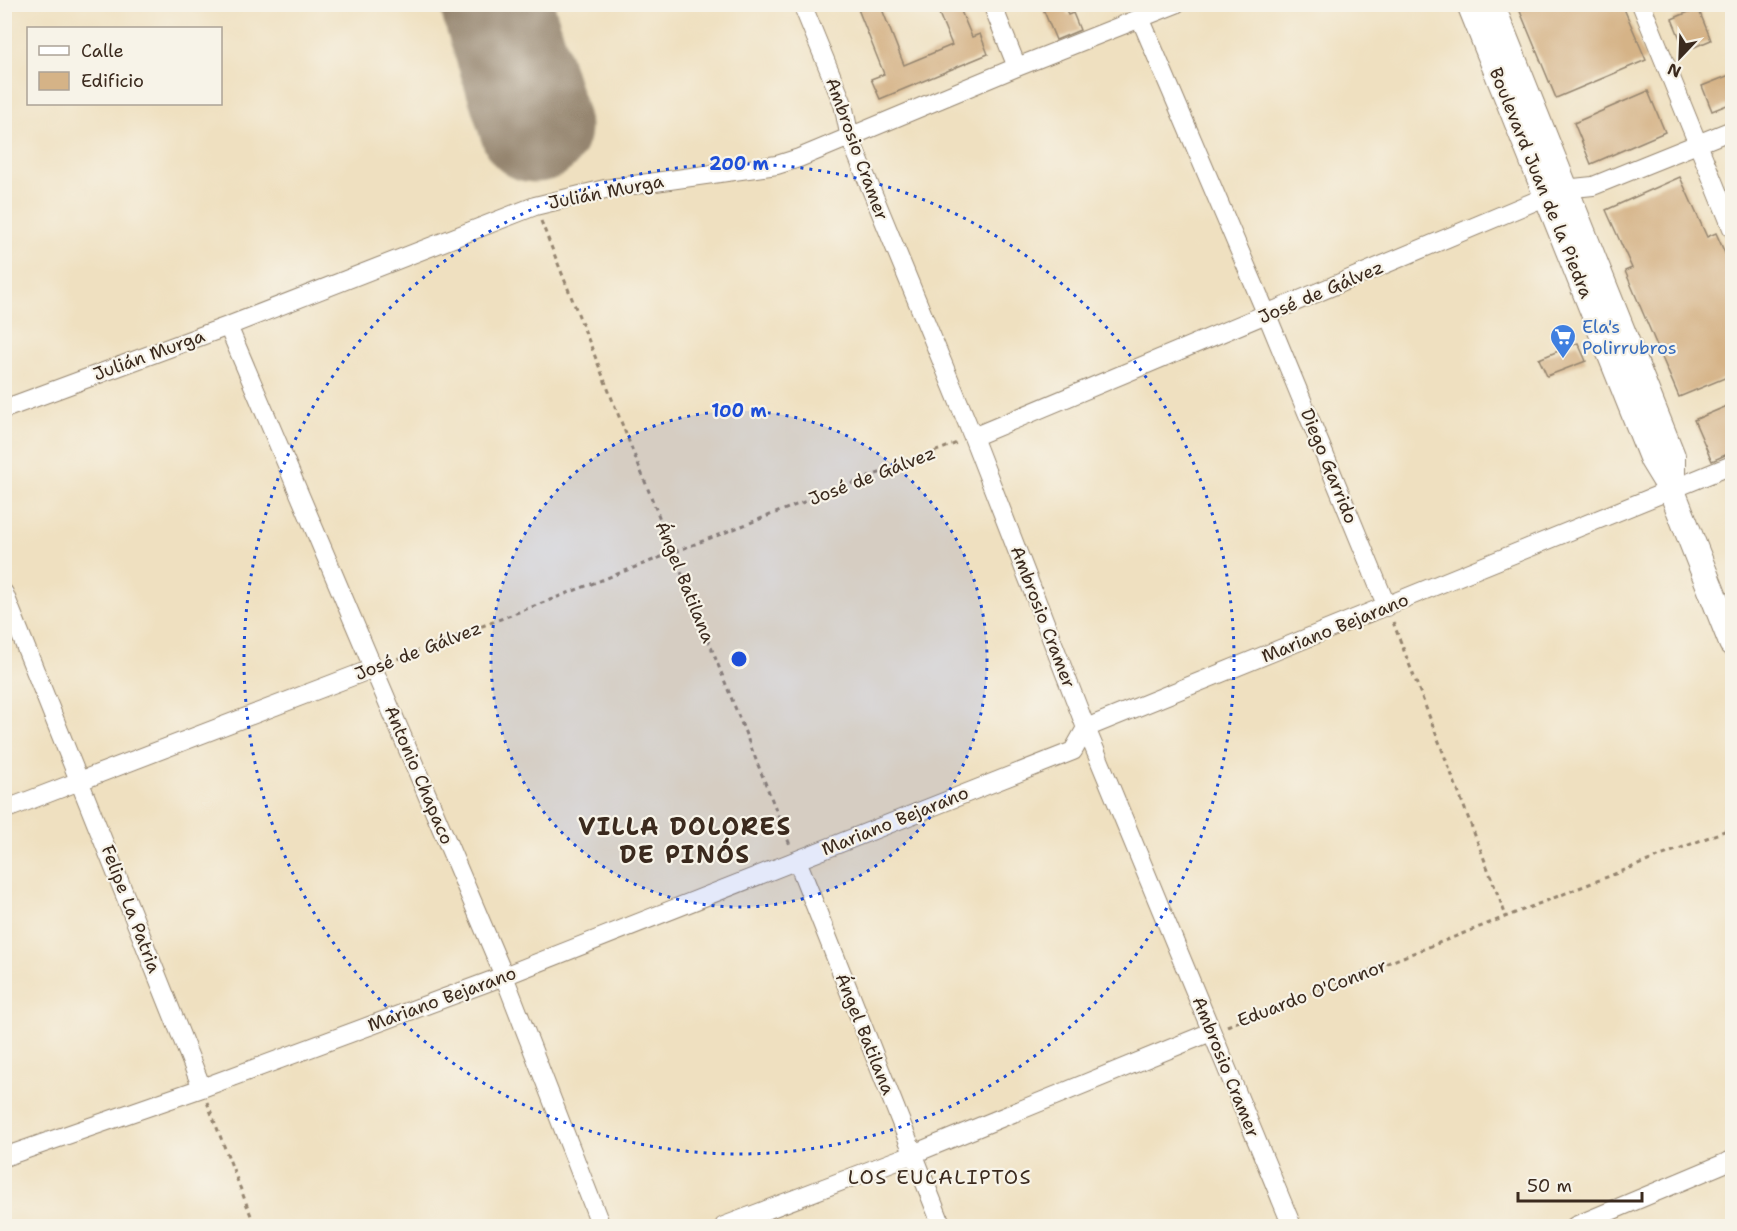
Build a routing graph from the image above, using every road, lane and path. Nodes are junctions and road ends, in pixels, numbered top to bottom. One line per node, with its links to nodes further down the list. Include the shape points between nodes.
1 (802, 4): 10 (street, Ambrosio Cramer, via 843,104)
2 (992, 4): 8 (street)
3 (1176, 4): 7 (street, Julián Murga)
4 (1470, 4): 12 (main road, Boulevard Juan de la Piedra)
5 (1491, 4): 12 (main road, Boulevard Juan de la Piedra)
6 (1641, 4): 11 (street)
7 (1141, 20): 8 (street, Julián Murga); 15 (street, Diego Garrido)
8 (1017, 67): 10 (street, Julián Murga)
9 (1732, 130): 11 (street, José de Gálvez)
10 (850, 138): 13 (street, Julián Murga, via 777,165 605,189); 18 (street, Ambrosio Cramer)
11 (1698, 144): 12 (street, José de Gálvez, via 1593,186); 14 (street)
12 (1555, 193): 15 (street, José de Gálvez); 20 (main road, Boulevard Juan de la Piedra, via 1653,460)
13 (535, 206): 16 (street, Julián Murga); 21 (path, Ángel Batilana)
14 (1732, 228)
15 (1268, 315): 18 (street, José de Gálvez); 23 (street, Diego Garrido)
16 (228, 326): 17 (street, Julián Murga); 25 (street, Antonio Chapaco)
17 (4, 409)
18 (973, 437): 21 (path, José de Gálvez); 26 (street, Ambrosio Cramer)
19 (1732, 465): 20 (street, Mariano Bejarano)
20 (1672, 491): 23 (street, Mariano Bejarano); 24 (main road, Boulevard Juan de la Piedra)
21 (674, 552): 25 (path, José de Gálvez); 30 (path, Ángel Batilana)
22 (4, 593): 27 (street, Felipe La Patria)
23 (1387, 607): 26 (street, Mariano Bejarano); 31 (path)
24 (1732, 643)
25 (374, 668): 27 (street, José de Gálvez); 32 (street, Antonio Chapaco)
26 (1086, 728): 30 (street, Mariano Bejarano, via 1072,751); 33 (street, Ambrosio Cramer)
27 (81, 781): 28 (street, José de Gálvez); 34 (street, Felipe La Patria)
28 (4, 810)
29 (1732, 828): 31 (path, Eduardo O'Connor)
30 (797, 860): 32 (street, Mariano Bejarano); 35 (street, Ángel Batilana)
31 (1506, 916): 33 (path, Eduardo O'Connor)
32 (504, 976): 34 (street, Mariano Bejarano); 39 (street, Antonio Chapaco)
33 (1211, 1032): 35 (street); 42 (street, Ambrosio Cramer)
34 (202, 1088): 36 (street, Mariano Bejarano); 38 (path)
35 (913, 1154): 40 (street); 41 (street, Ángel Batilana)
36 (4, 1157)
37 (1732, 1160): 43 (street)
38 (255, 1227)
39 (601, 1227)
40 (724, 1227)
41 (942, 1227)
42 (1292, 1227)
43 (1575, 1227)

